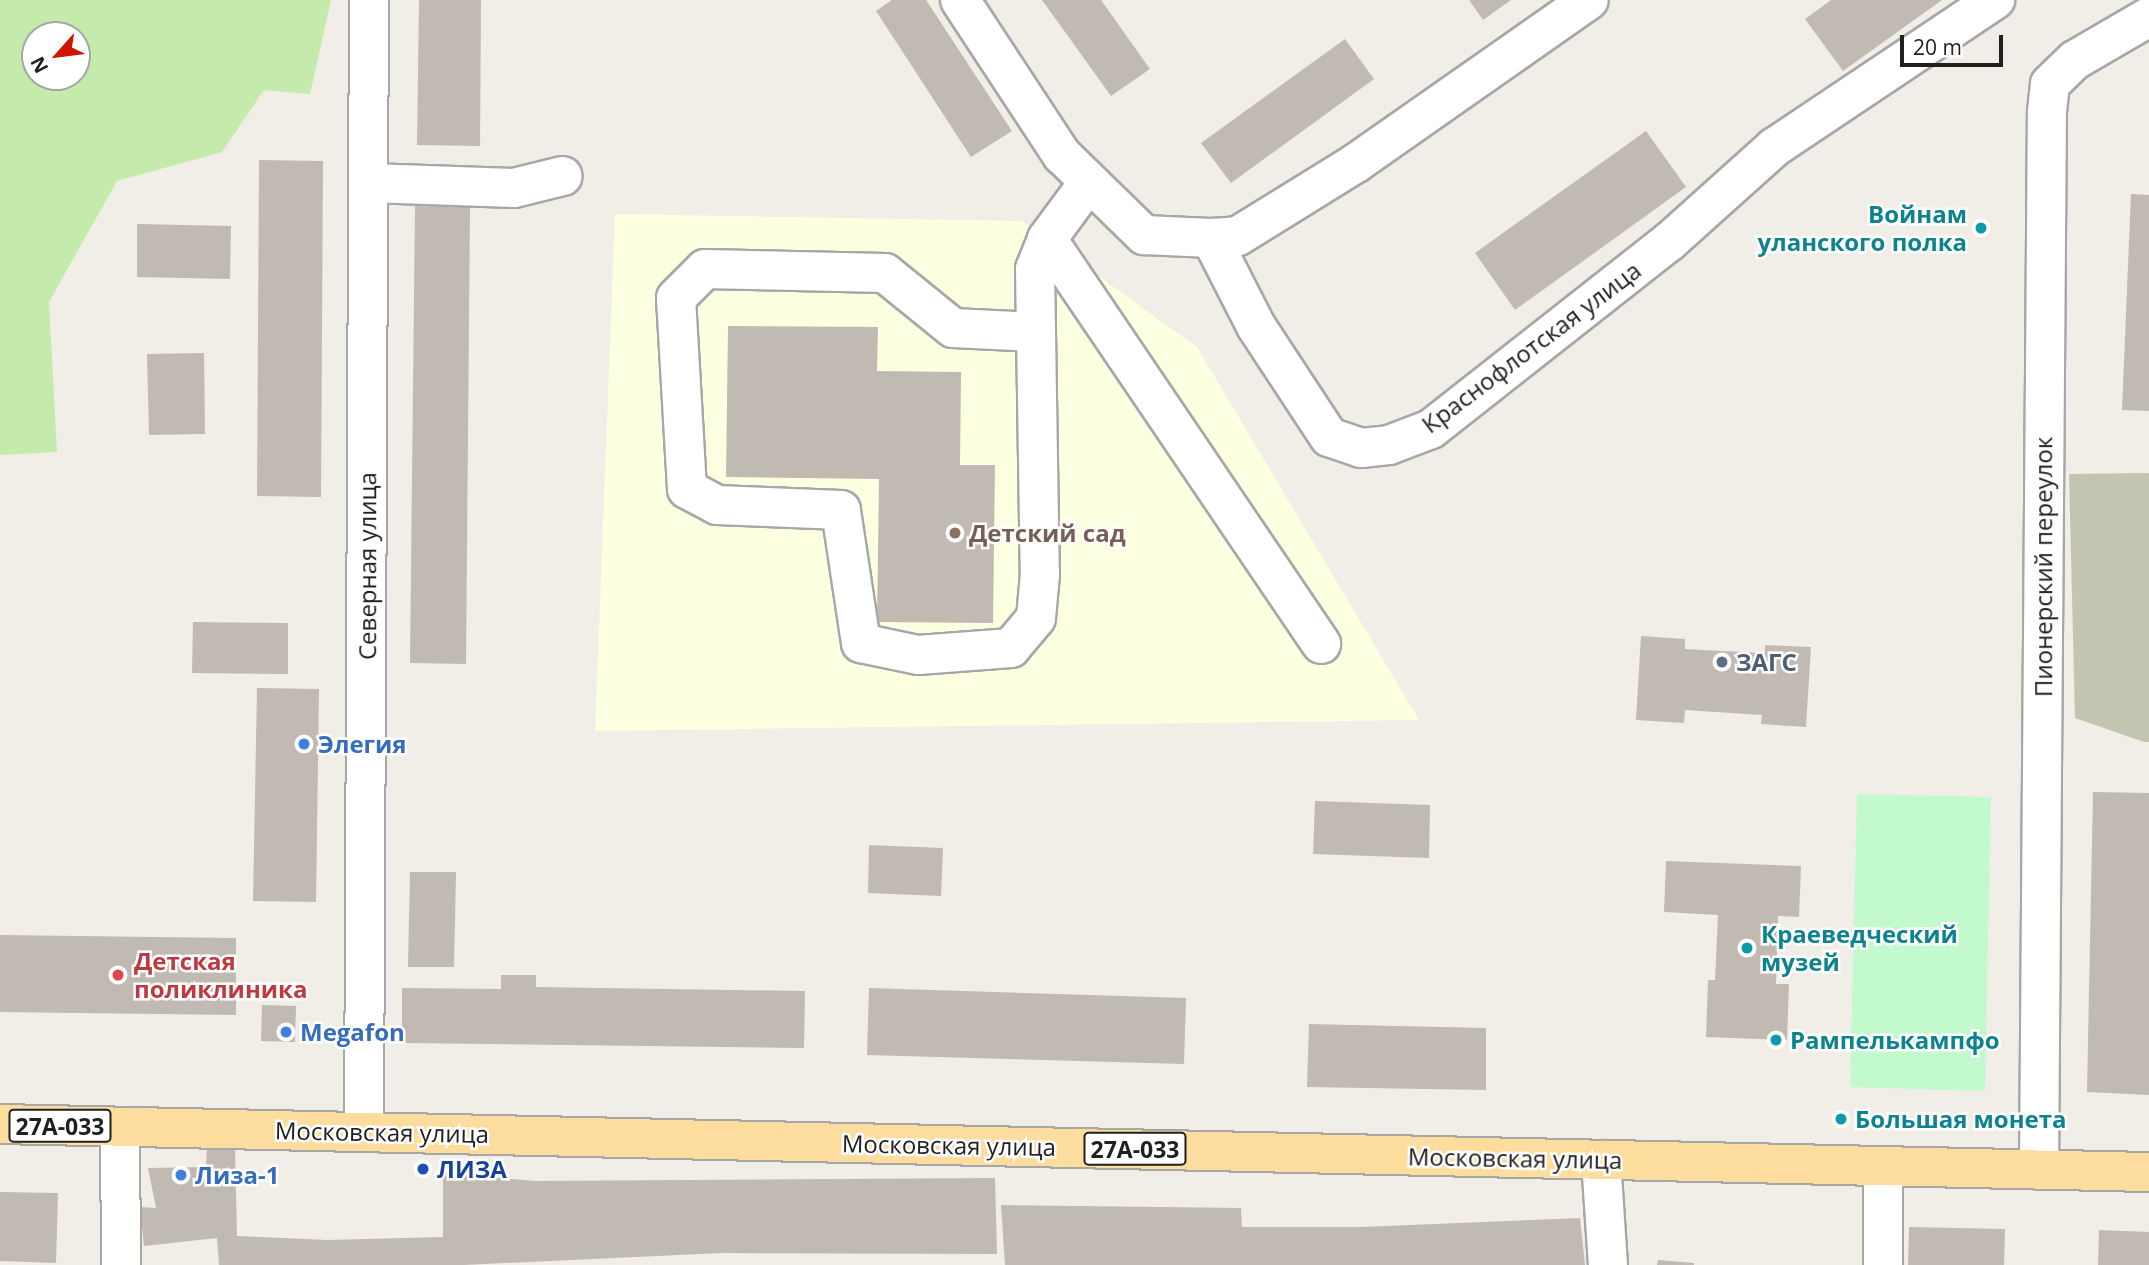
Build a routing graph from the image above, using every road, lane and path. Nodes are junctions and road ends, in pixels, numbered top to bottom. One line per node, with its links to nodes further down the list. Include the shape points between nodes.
1 (369, 0): 8 (street, Северная улица)
2 (960, 0): 7 (street, via 1062,155)
3 (1588, 0): 9 (street, via 1356,163 1238,236)
4 (1995, 0): 9 (street, Краснофлотская улица, via 1775,147 1669,242 1430,429 1389,445 1361,448 1329,437 1256,326)
5 (2149, 18): 18 (street, Пионерский переулок, via 2075,60 2050,84 2047,112)
6 (564, 176): 8 (street, via 514,188)
7 (1089, 182): 9 (street, via 1144,235); 10 (street)
8 (369, 183): 15 (street, Северная улица)
9 (1211, 238)
10 (1047, 239): 11 (street, via 1035,269); 12 (street)
11 (1036, 332): 11 (street, via 953,328 885,273 705,268 676,298 687,489 717,505 841,510 861,643 918,655 1011,648 1036,618 1040,574)
12 (1321, 644)
13 (0, 1124): 14 (main road, Московская улица / 27А-033)
14 (120, 1128): 15 (main road, Московская улица / 27А-033); 20 (street)
15 (365, 1132): 16 (main road, Московская улица / 27А-033)
16 (1601, 1160): 17 (main road, Московская улица / 27А-033); 21 (street)
17 (1883, 1166): 18 (main road, Московская улица / 27А-033); 22 (street)
18 (2039, 1170): 19 (main road, Московская улица / 27А-033)
19 (2149, 1172)
20 (121, 1265)
21 (1608, 1265)
22 (1883, 1265)

